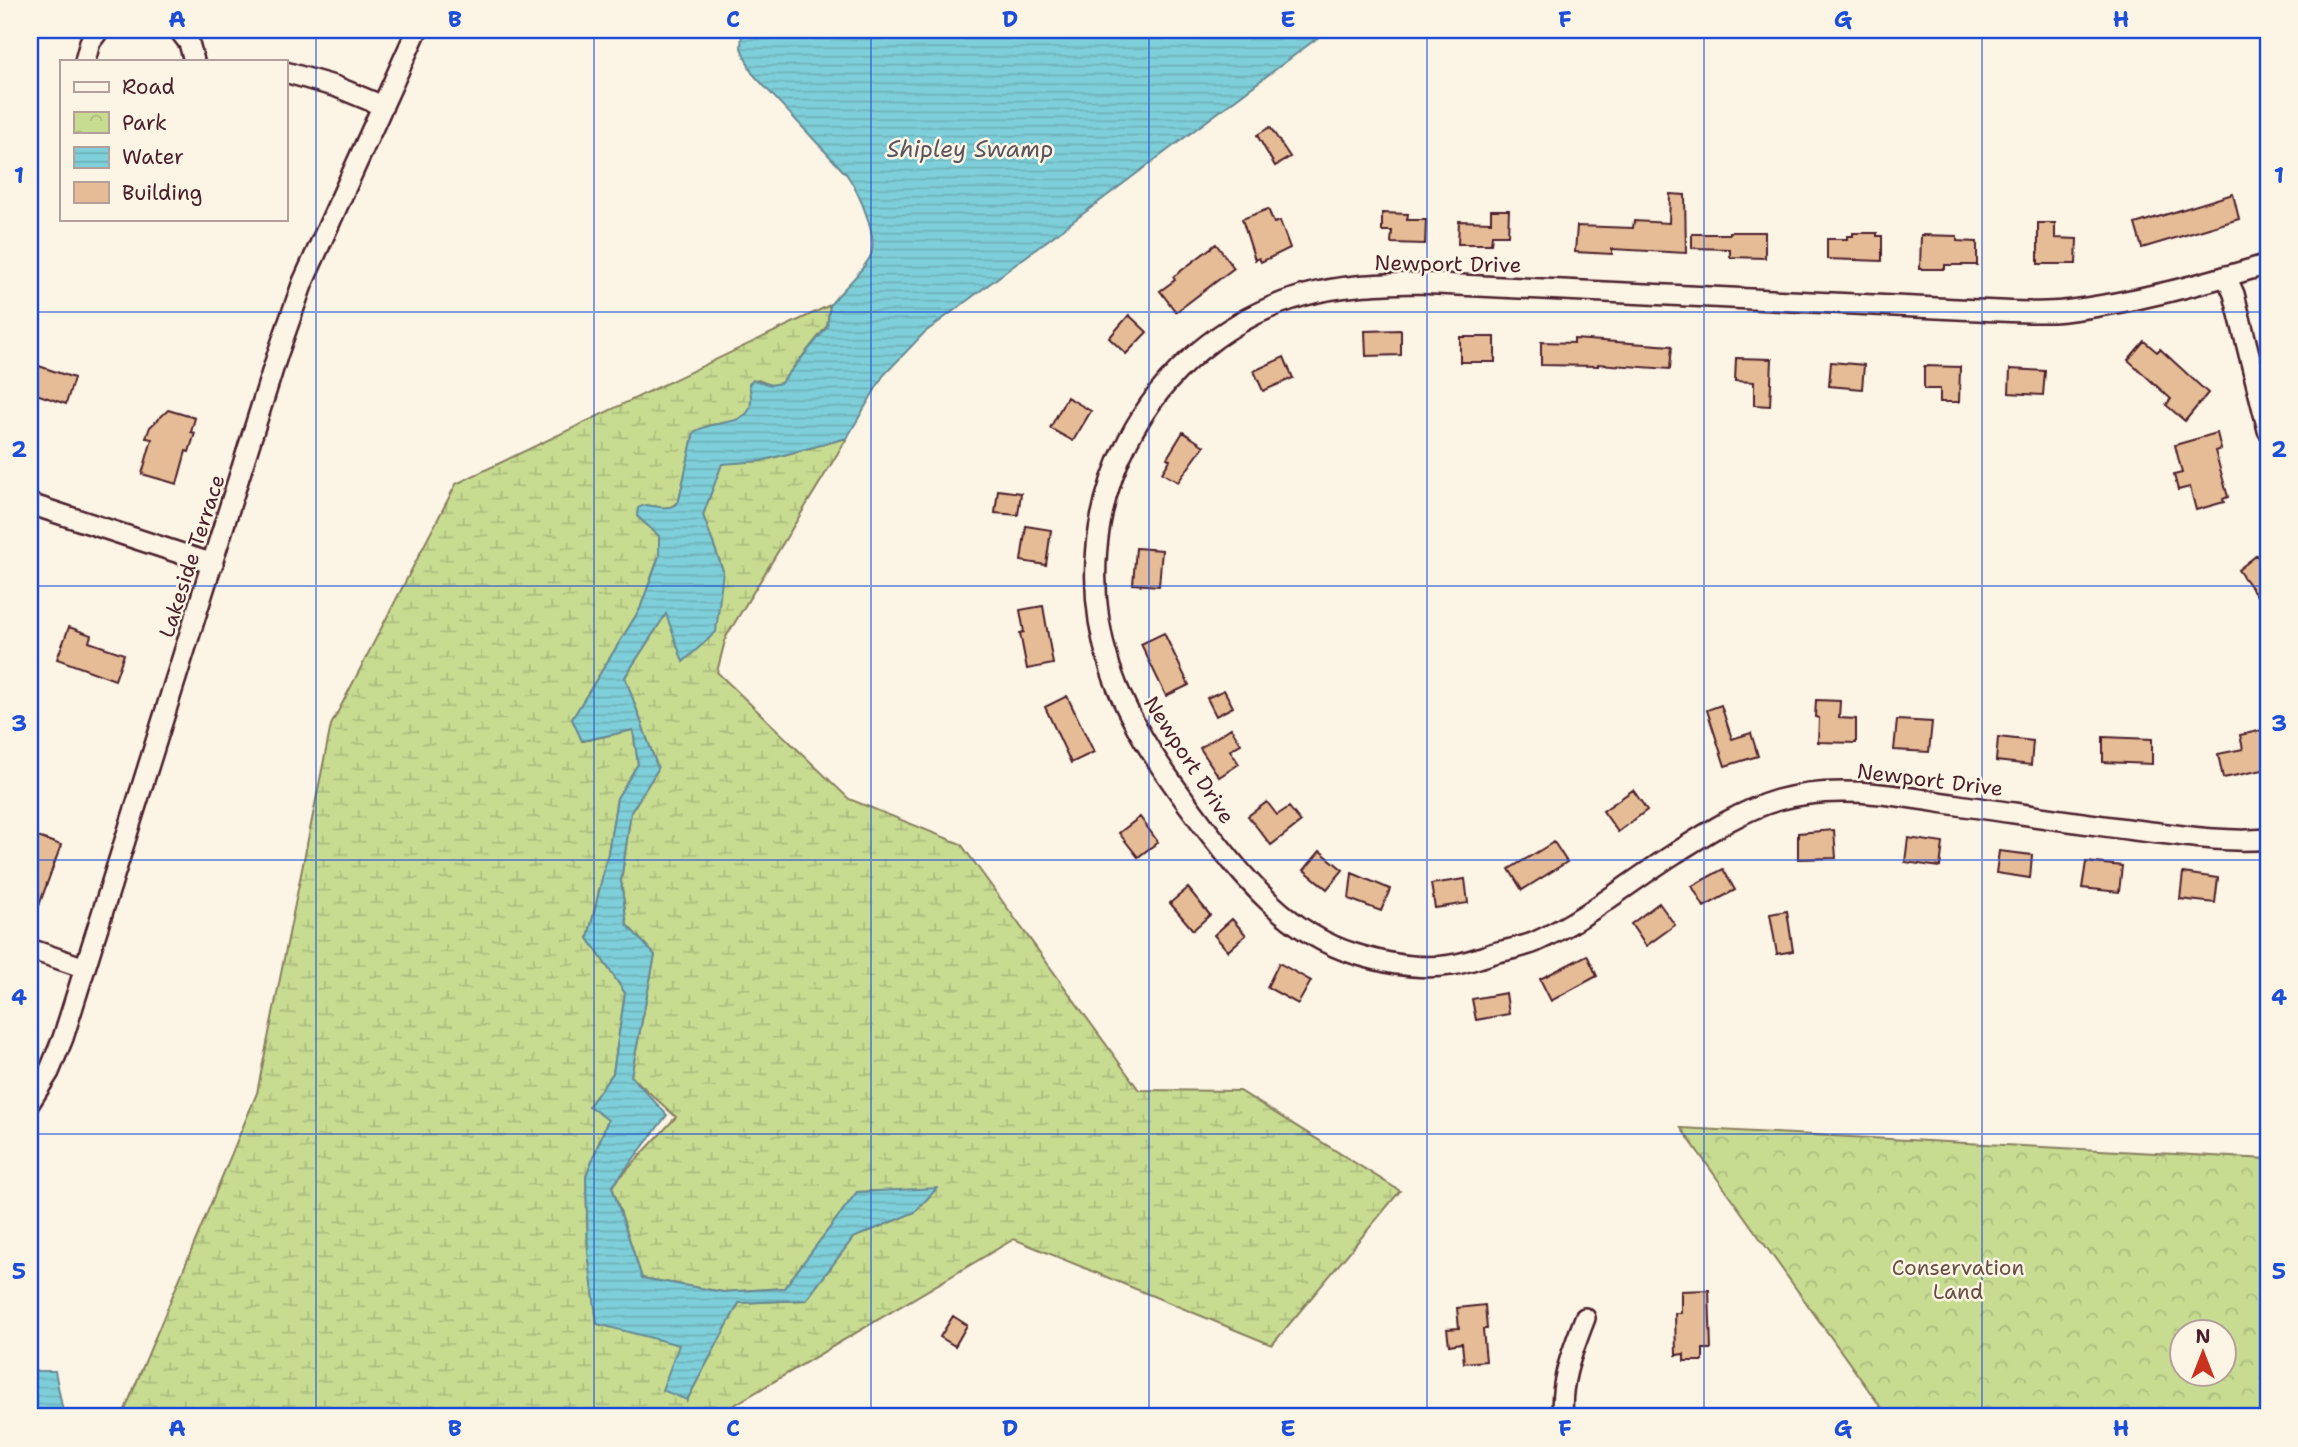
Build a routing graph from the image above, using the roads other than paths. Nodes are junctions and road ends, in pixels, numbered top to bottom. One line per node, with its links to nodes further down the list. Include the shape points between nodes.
1 (99, 30): 4 (street)
2 (179, 30): 5 (street)
3 (417, 30): 7 (street, Lakeside Terrace)
4 (85, 60)
5 (194, 60)
6 (287, 73): 7 (street)
7 (383, 106): 12 (street, Lakeside Terrace, via 303,282)
8 (2268, 264): 9 (street, Newport Drive)
9 (2226, 276): 10 (street); 13 (street, Newport Drive, via 2109,304 2030,312 1417,283 1336,287 1299,297 1226,330 1165,382 1141,416 1120,456 1101,514 1098,597 1108,661 1131,716 1192,811 1233,863 1290,921 1321,942 1399,964 1449,966 1534,942 1736,817 1806,794 1891,795 2176,835)
10 (2268, 430)
11 (30, 504): 12 (street)
12 (213, 564): 15 (street, Lakeside Terrace)
13 (2268, 839)
14 (30, 949): 15 (street)
15 (85, 968): 16 (street, Lakeside Terrace, via 50,1072)
16 (30, 1102)
17 (1585, 1318): 18 (street, via 1565,1375)
18 (1563, 1417)

